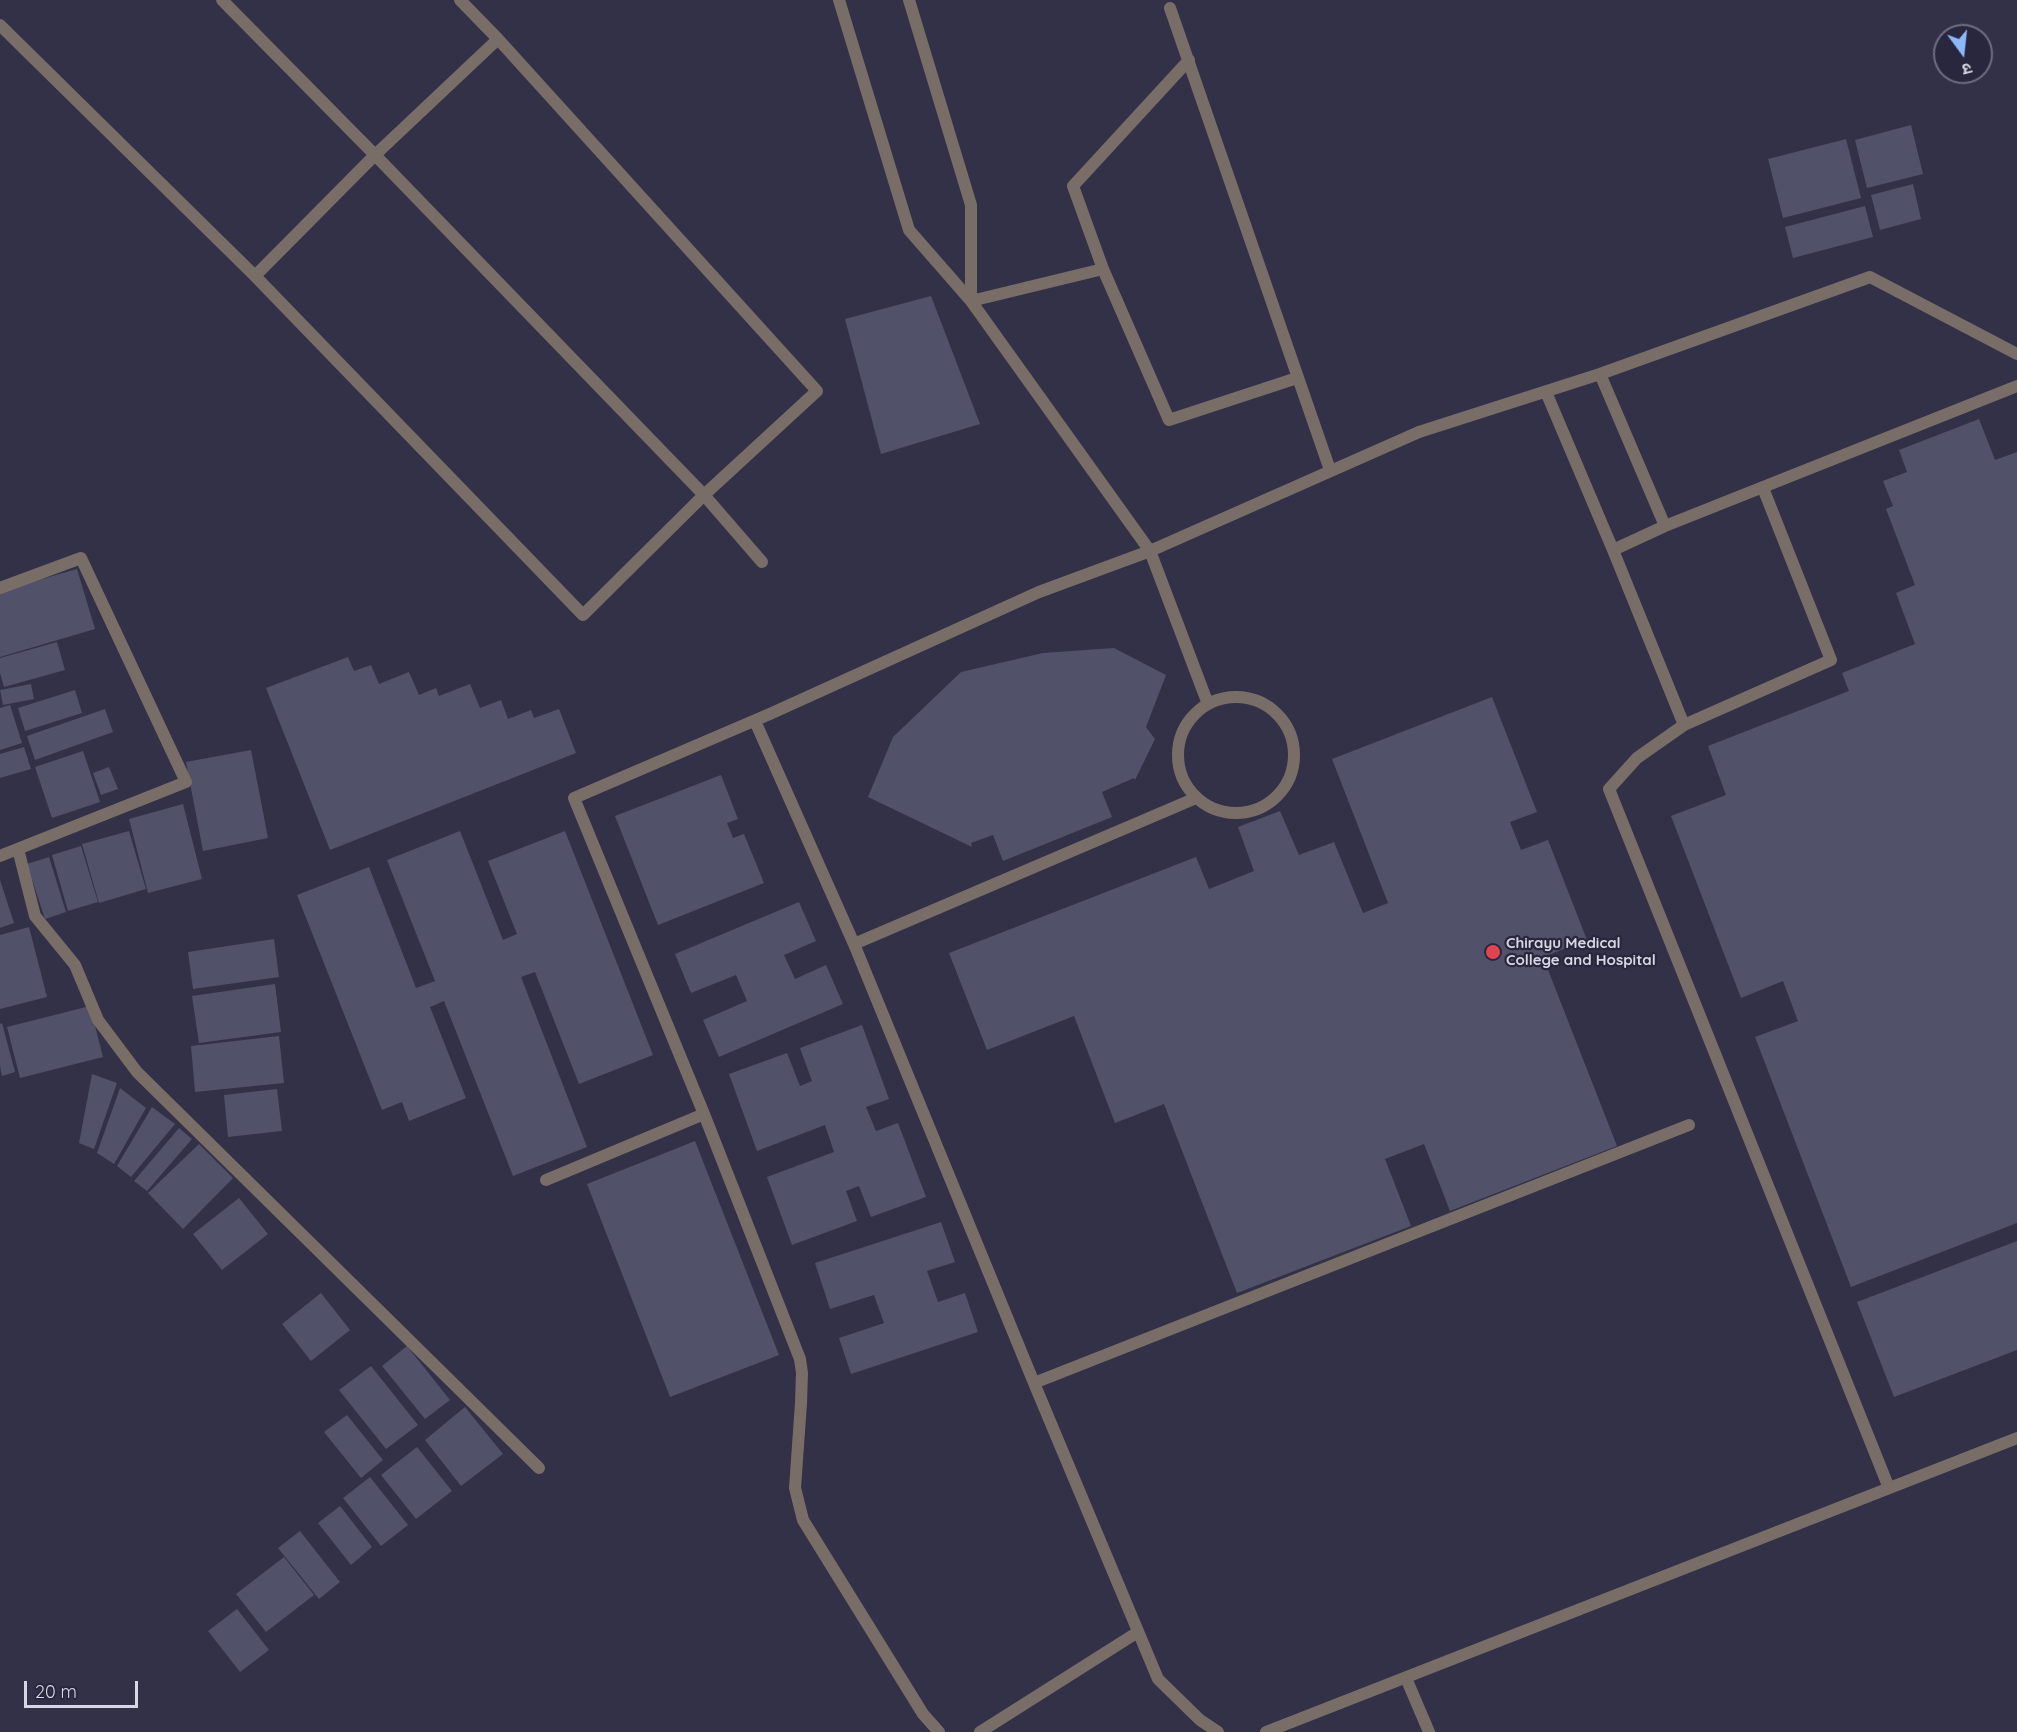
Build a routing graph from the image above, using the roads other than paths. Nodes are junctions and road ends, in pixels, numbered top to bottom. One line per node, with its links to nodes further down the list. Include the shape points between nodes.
1 (222, 0): 9 (street)
2 (460, 0): 7 (street)
3 (839, 0): 12 (street, via 909,230)
4 (909, 0): 12 (street, via 971,205)
5 (1170, 8): 8 (street)
6 (0, 25): 11 (street)
7 (498, 39): 9 (street); 20 (street, via 817,391)
8 (1189, 60): 10 (street, via 1073,186); 15 (street)
9 (375, 155): 11 (street); 20 (street)
10 (1103, 269): 12 (street); 15 (street, via 1168,420)
11 (255, 276): 20 (street, via 583,615)
12 (971, 301): 23 (street)
13 (2017, 354): 14 (street, via 1870,277)
14 (1600, 374): 17 (street); 21 (street)
15 (1297, 378): 18 (street)
16 (2017, 386): 19 (street)
17 (1546, 392): 18 (street, via 1419,432); 22 (street)
18 (1330, 470): 23 (street)
19 (1763, 488): 21 (street); 28 (street, via 1831,660)
20 (704, 495): 24 (street)
21 (1665, 526): 22 (street)
22 (1614, 550): 28 (street)
23 (1150, 551): 26 (street); 27 (street, via 1039,592)
24 (762, 562)
25 (0, 588): 30 (street, via 81,558 186,782)
26 (1208, 704): 29 (street, via 1193,715 1178,748 1184,784); 29 (street, via 1244,697 1277,712 1294,744 1294,763 1279,795 1247,813 1211,808)
27 (755, 721): 32 (street); 33 (street, via 574,798)
28 (1684, 725): 39 (street, via 1636,758 1609,789)
29 (1196, 798): 32 (street)
30 (18, 849): 31 (street); 38 (street, via 35,916 75,965 98,1020 137,1072)
31 (0, 856)
32 (854, 945): 36 (street)
33 (704, 1114): 35 (street); 42 (street, via 800,1359 795,1488 803,1520 923,1714)
34 (1689, 1125): 36 (street)
35 (546, 1180)
36 (1034, 1383): 40 (street)
37 (2017, 1438): 39 (street)
38 (539, 1468)
39 (1889, 1488): 41 (street)
40 (1138, 1632): 43 (street); 44 (street, via 1158,1679)
41 (1406, 1678): 45 (street); 46 (street)
42 (939, 1732)
43 (980, 1732)
44 (1218, 1732)
45 (1266, 1732)
46 (1429, 1732)

